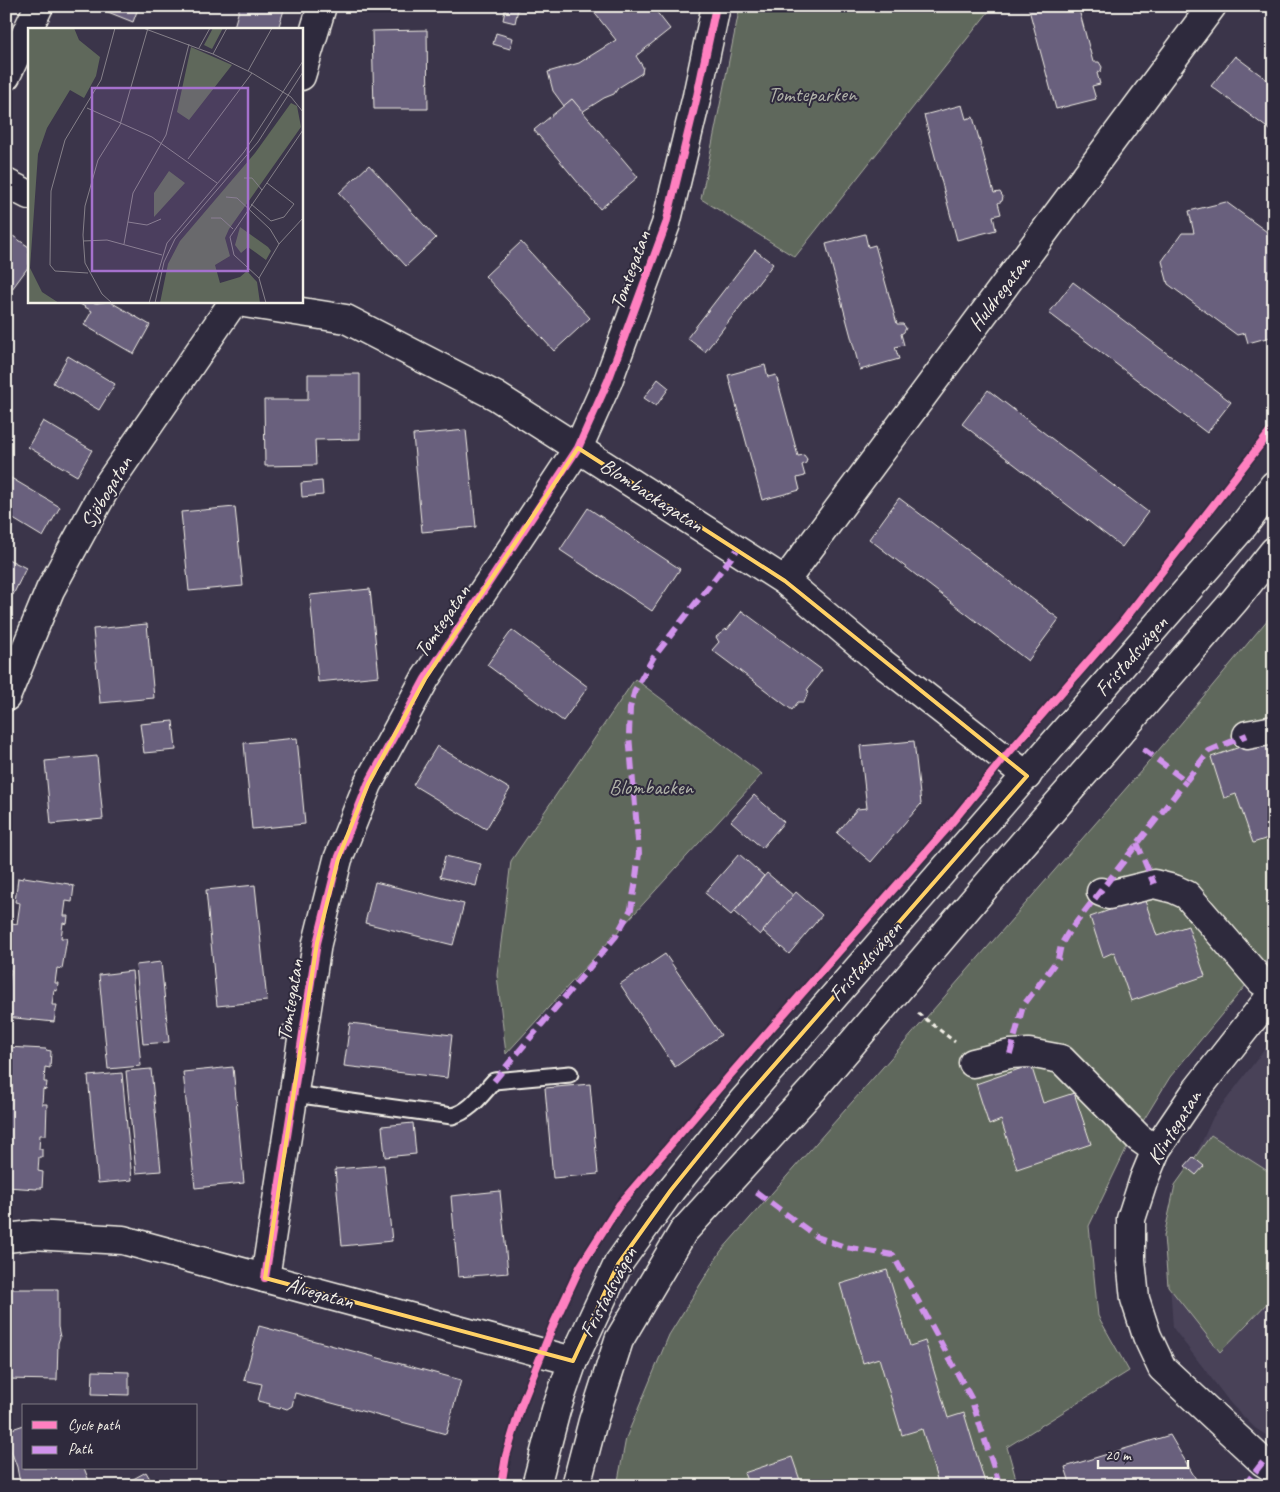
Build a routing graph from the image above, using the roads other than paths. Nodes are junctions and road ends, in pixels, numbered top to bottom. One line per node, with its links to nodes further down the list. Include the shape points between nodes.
1 (39, 6): 5 (street)
2 (322, 6): 7 (street)
3 (716, 6): 12 (street, Tomtegatan, via 666,224 608,381)
4 (1212, 6): 15 (street, Huldregatan)
5 (29, 28)
6 (28, 29): 8 (street)
7 (302, 73)
8 (6, 76)
9 (6, 183): 10 (street)
10 (28, 194)
11 (233, 302): 12 (street, Blombackagatan, via 346,319 496,396); 16 (street, Sjöbogatan, via 105,489 50,590)
12 (578, 448): 15 (street, Blombackagatan); 24 (street, Tomtegatan, via 425,679 368,784 338,859 317,943)
13 (1274, 485): 19 (street, Fristadsvägen, via 1244,525)
14 (1274, 551): 31 (street, Fristadsvägen, via 815,1087 683,1232 619,1340)
15 (786, 581): 19 (street, Blombackagatan, via 881,662)
16 (6, 697)
17 (1274, 730): 18 (street)
18 (1247, 735)
19 (1026, 776): 28 (street, Fristadsvägen, via 742,1102 671,1190 618,1264)
20 (1101, 892): 21 (street, via 1109,895 1154,884 1187,895 1261,981)
21 (1274, 991): 25 (street, Klintegatan, via 1196,1091)
22 (973, 1062): 25 (street, via 1029,1053 1061,1058 1139,1138)
23 (570, 1074): 24 (lane, via 494,1080 470,1108 452,1116)
24 (294, 1094): 27 (street, Tomtegatan)
25 (1156, 1150): 29 (street, Klintegatan, via 1131,1219 1135,1300 1147,1336 1162,1368)
26 (6, 1238): 27 (street, Älvegatan, via 33,1235 123,1240)
27 (265, 1278): 28 (street, Älvegatan)
28 (572, 1361): 30 (street, Fristadsvägen)
29 (1274, 1469)
30 (536, 1486)
31 (576, 1486)

